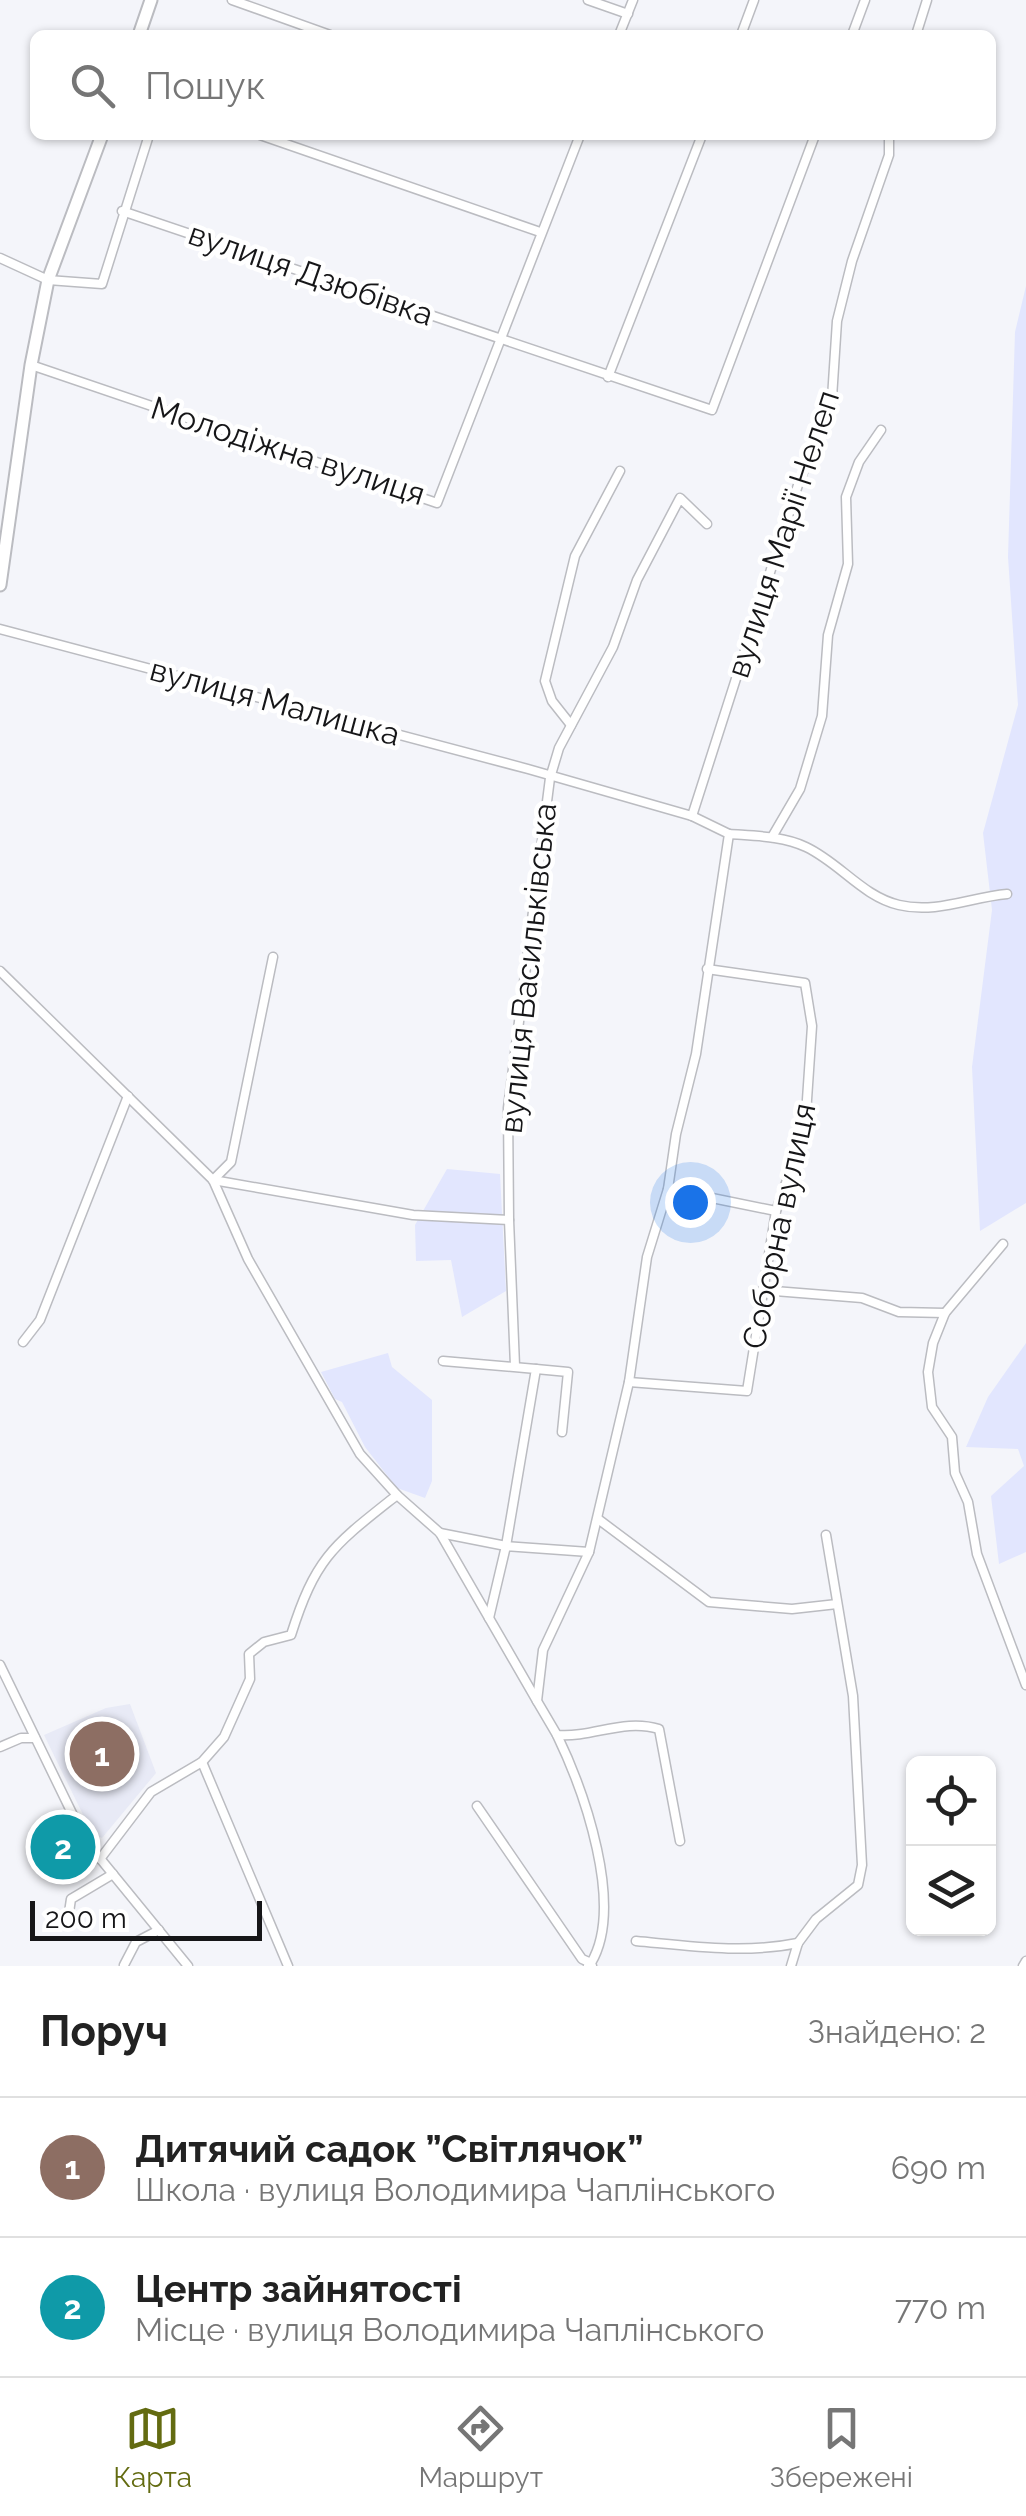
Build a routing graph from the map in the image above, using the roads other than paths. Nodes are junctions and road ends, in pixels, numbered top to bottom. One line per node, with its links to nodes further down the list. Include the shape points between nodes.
1 (152, 0): 9 (main road)
2 (232, 0): 10 (street)
3 (588, 0): 8 (street)
4 (633, 0): 8 (street)
5 (754, 0): 12 (street)
6 (865, 0): 13 (street)
7 (927, 0): 14 (street)
8 (628, 14): 11 (street)
9 (141, 30)
10 (316, 30)
11 (621, 30)
12 (743, 30)
13 (854, 30)
14 (918, 30)
15 (100, 140): 25 (main road)
16 (147, 140): 22 (street)
17 (274, 140): 23 (street)
18 (578, 140): 23 (street)
19 (700, 140): 28 (street)
20 (813, 140): 28 (street, вулиця Дзюбівка, via 712,410)
21 (889, 140): 36 (street, вулиця Марії Нелеп, via 837,321 832,398)
22 (122, 211): 25 (street, via 102,284); 26 (street, вулиця Дзюбівка)
23 (540, 232): 26 (street)
24 (0, 258): 25 (street)
25 (48, 280): 27 (main road)
26 (499, 338): 27 (street, Молодіжна вулиця, via 437,503); 28 (street, вулиця Дзюбівка)
27 (30, 365): 32 (main road)
28 (608, 376)
29 (881, 430): 38 (street, вулиця Марії Нелеп, via 846,497 848,564 828,635 822,716 800,789)
30 (620, 471): 34 (street, via 575,556 545,681)
31 (707, 524): 34 (street, вулиця Васильківська, via 680,498)
32 (0, 585)
33 (0, 630): 35 (street, вулиця Малишка)
34 (571, 726): 35 (street, вулиця Васильківська)
35 (550, 778): 36 (street); 47 (street, вулиця Васильківська, via 508,1108)
36 (692, 816): 37 (street)
37 (730, 834): 38 (street); 41 (street)
38 (772, 837): 39 (street, via 806,847 895,904 922,909)
39 (1008, 894)
40 (274, 957): 44 (street, via 231,1162)
41 (707, 969): 45 (street); 46 (street, Соборна вулиця, via 806,983 812,1026 805,1129)
42 (0, 971): 43 (street)
43 (128, 1096): 44 (street); 51 (street, via 40,1320)
44 (214, 1180): 47 (street, via 413,1215); 57 (street, via 248,1259 360,1454)
45 (668, 1189): 46 (street); 55 (street, via 647,1257)
46 (776, 1211): 49 (street, Соборна вулиця)
47 (509, 1220): 53 (street, вулиця Васильківська)
48 (1003, 1244): 50 (street)
49 (762, 1290): 50 (street); 55 (street, Соборна вулиця, via 747,1391)
50 (944, 1313): 66 (street, via 928,1372 932,1406 952,1437 977,1554)
51 (24, 1342)
52 (443, 1361): 53 (street)
53 (515, 1366): 54 (street)
54 (536, 1369): 56 (street, via 568,1372); 61 (street)
55 (629, 1382): 58 (street)
56 (562, 1432)
57 (397, 1494): 59 (street); 71 (street, via 336,1543 313,1573 291,1635 249,1654 250,1678 236,1714)
58 (598, 1519): 62 (street); 63 (street, via 709,1602 792,1609)
59 (440, 1533): 61 (street); 64 (street)
60 (826, 1535): 63 (street)
61 (506, 1546): 62 (street); 64 (street)
62 (589, 1552): 67 (street, via 544,1650)
63 (838, 1604): 79 (street, via 853,1696 862,1865 858,1885 824,1910)
64 (489, 1618): 67 (street)
65 (0, 1665): 69 (street)
66 (1026, 1685)
67 (537, 1701): 68 (street)
68 (557, 1735): 73 (street, via 639,1723 659,1728); 80 (street, via 588,1813 606,1915)
69 (36, 1738): 70 (street); 74 (street)
70 (0, 1747)
71 (202, 1762): 74 (street, via 151,1792); 83 (street)
72 (477, 1806): 80 (street)
73 (680, 1841)
74 (100, 1859): 75 (street)
75 (113, 1874): 76 (street, via 71,1899); 77 (street)
76 (68, 1919)
77 (159, 1930): 81 (street, via 136,1942); 82 (street)
78 (636, 1941): 79 (street, via 719,1949)
79 (798, 1943): 84 (street)
80 (590, 1965)
81 (124, 1966)
82 (188, 1966)
83 (288, 1966)
84 (791, 1966)

